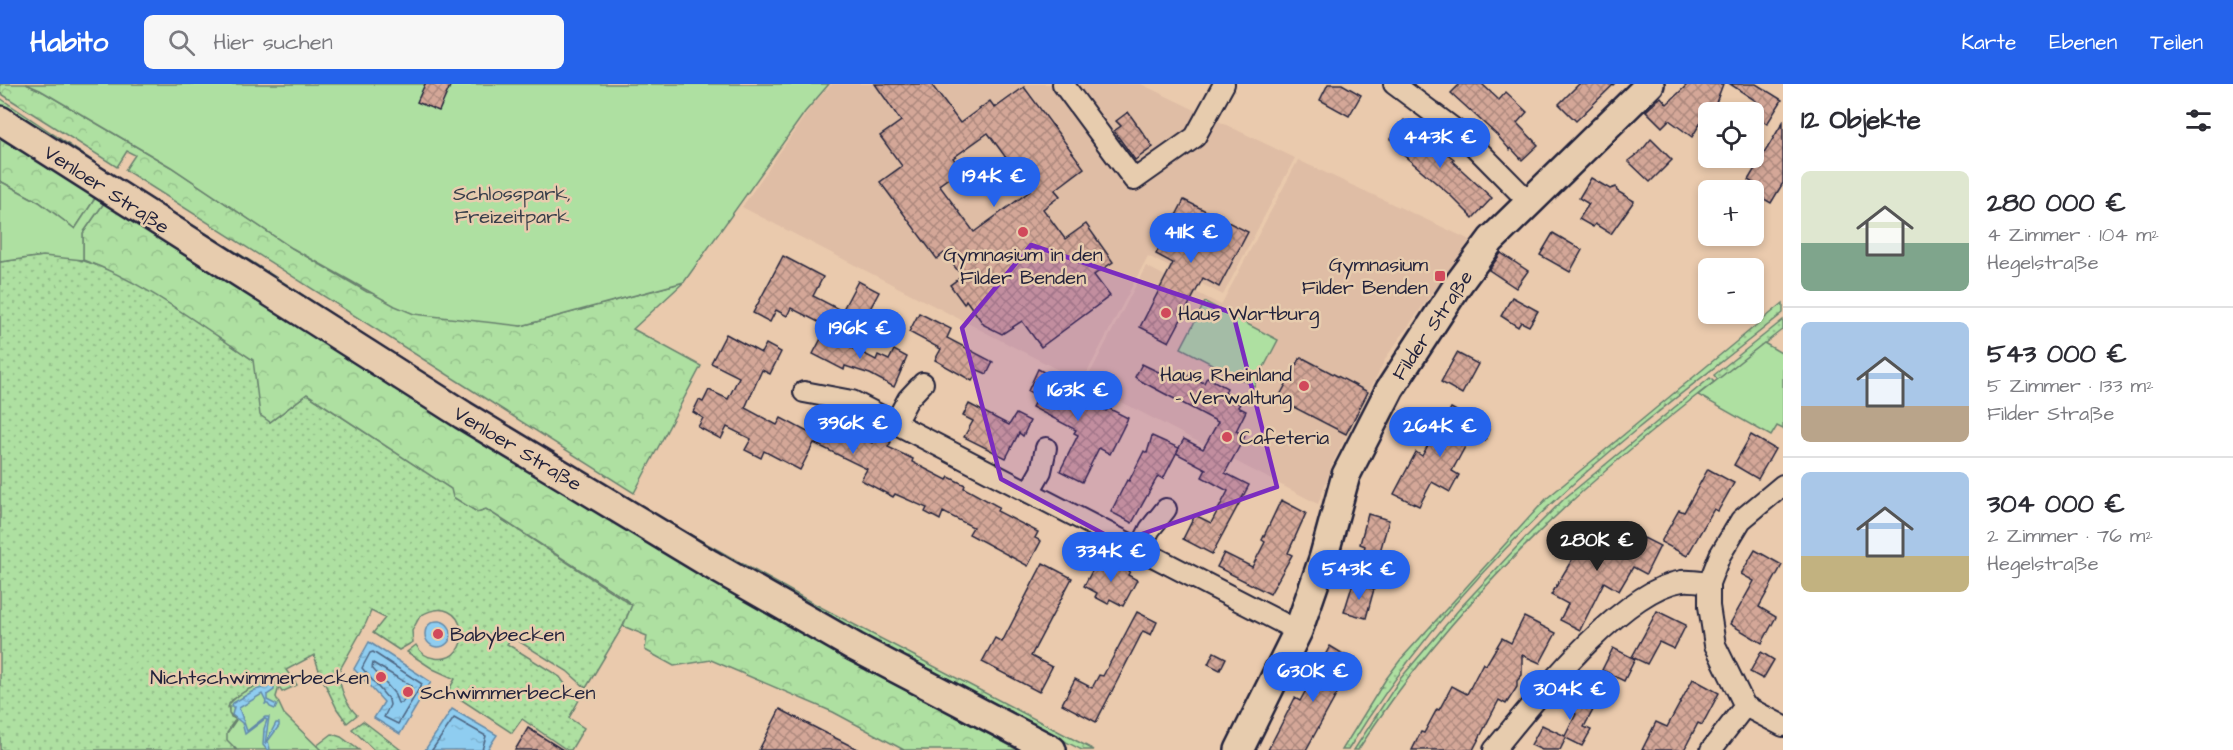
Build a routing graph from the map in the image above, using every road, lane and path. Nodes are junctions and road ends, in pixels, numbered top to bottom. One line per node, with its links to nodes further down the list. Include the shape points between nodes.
1 (1063, 84): 2 (street, via 1134,180 1195,137)
2 (1224, 84)
3 (1394, 84): 6 (street, via 1465,137)
4 (1650, 84): 6 (main road, Filder Straße)
5 (0, 120): 19 (main road, Venloer Straße, via 463,415 710,564 855,647)
6 (1529, 202): 16 (main road, Filder Straße, via 1491,240 1459,283 1390,389 1346,474)
7 (923, 383): 9 (street, via 908,399)
8 (804, 392): 9 (street, via 852,401)
9 (896, 423): 12 (street)
10 (1046, 448): 12 (street, via 1041,471)
11 (1783, 485): 15 (street, via 1741,520)
12 (1029, 492): 14 (street)
13 (1166, 509): 14 (street)
14 (1140, 549): 16 (street)
15 (1709, 583): 17 (street, via 1708,606 1715,645); 21 (street, via 1682,581 1643,596 1558,674)
16 (1298, 631): 20 (main road, Filder Straße)
17 (1745, 706): 18 (street); 22 (street)
18 (1783, 726)
19 (1052, 750)
20 (1239, 750)
21 (1494, 750)
22 (1711, 750)

